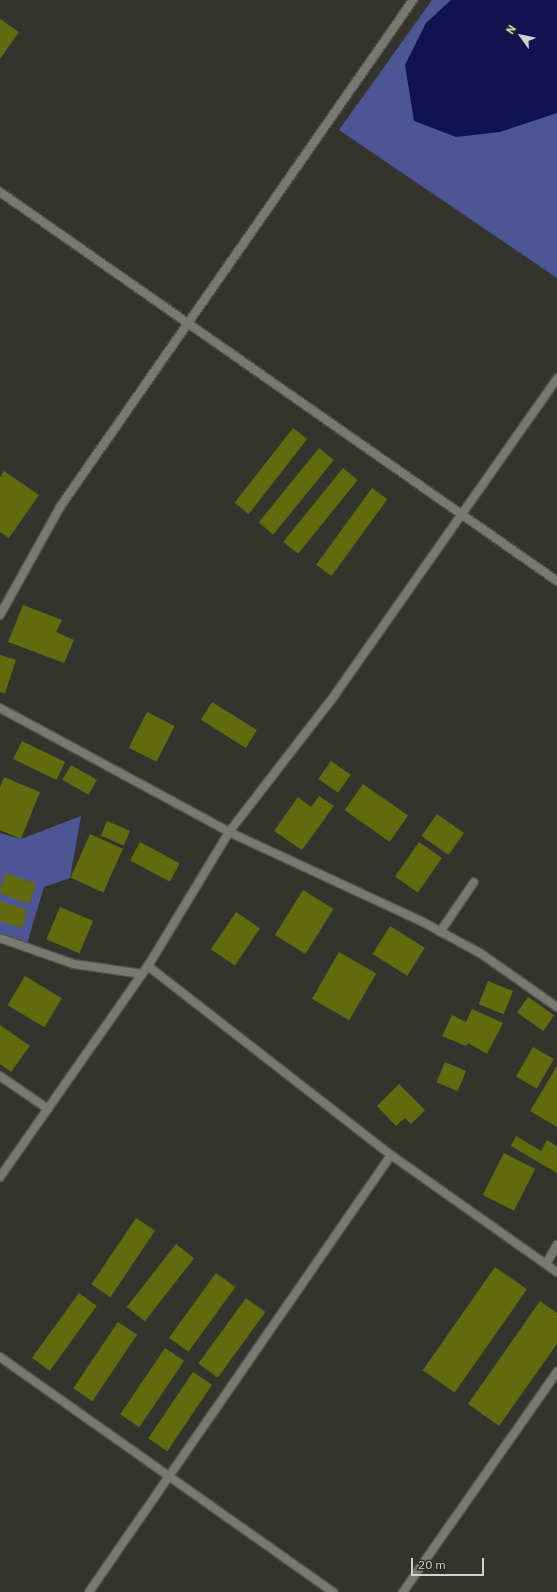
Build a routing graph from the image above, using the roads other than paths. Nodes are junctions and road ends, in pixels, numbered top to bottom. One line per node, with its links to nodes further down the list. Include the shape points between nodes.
1 (413, 0): 3 (street)
2 (0, 192): 3 (street)
3 (189, 323): 5 (street); 7 (street, via 60,506)
4 (557, 379): 5 (street)
5 (462, 514): 6 (street); 9 (street, via 334,696)
6 (557, 581)
7 (0, 615)
8 (0, 708): 9 (street)
9 (229, 832): 11 (street); 13 (street)
10 (474, 882): 11 (street)
11 (440, 932): 15 (street, via 480,953)
12 (0, 938): 14 (street, via 74,964)
13 (148, 966): 14 (street); 18 (street)
14 (142, 974): 17 (street)
15 (557, 1007)
16 (0, 1076): 17 (street)
17 (48, 1109): 19 (street)
18 (391, 1155): 21 (street); 25 (street)
19 (0, 1176)
20 (557, 1245): 21 (street)
21 (546, 1264): 22 (street)
22 (557, 1272)
23 (0, 1357): 25 (street)
24 (557, 1372): 28 (street)
25 (170, 1477): 26 (street); 27 (street)
26 (89, 1592)
27 (333, 1592)
28 (403, 1592)

